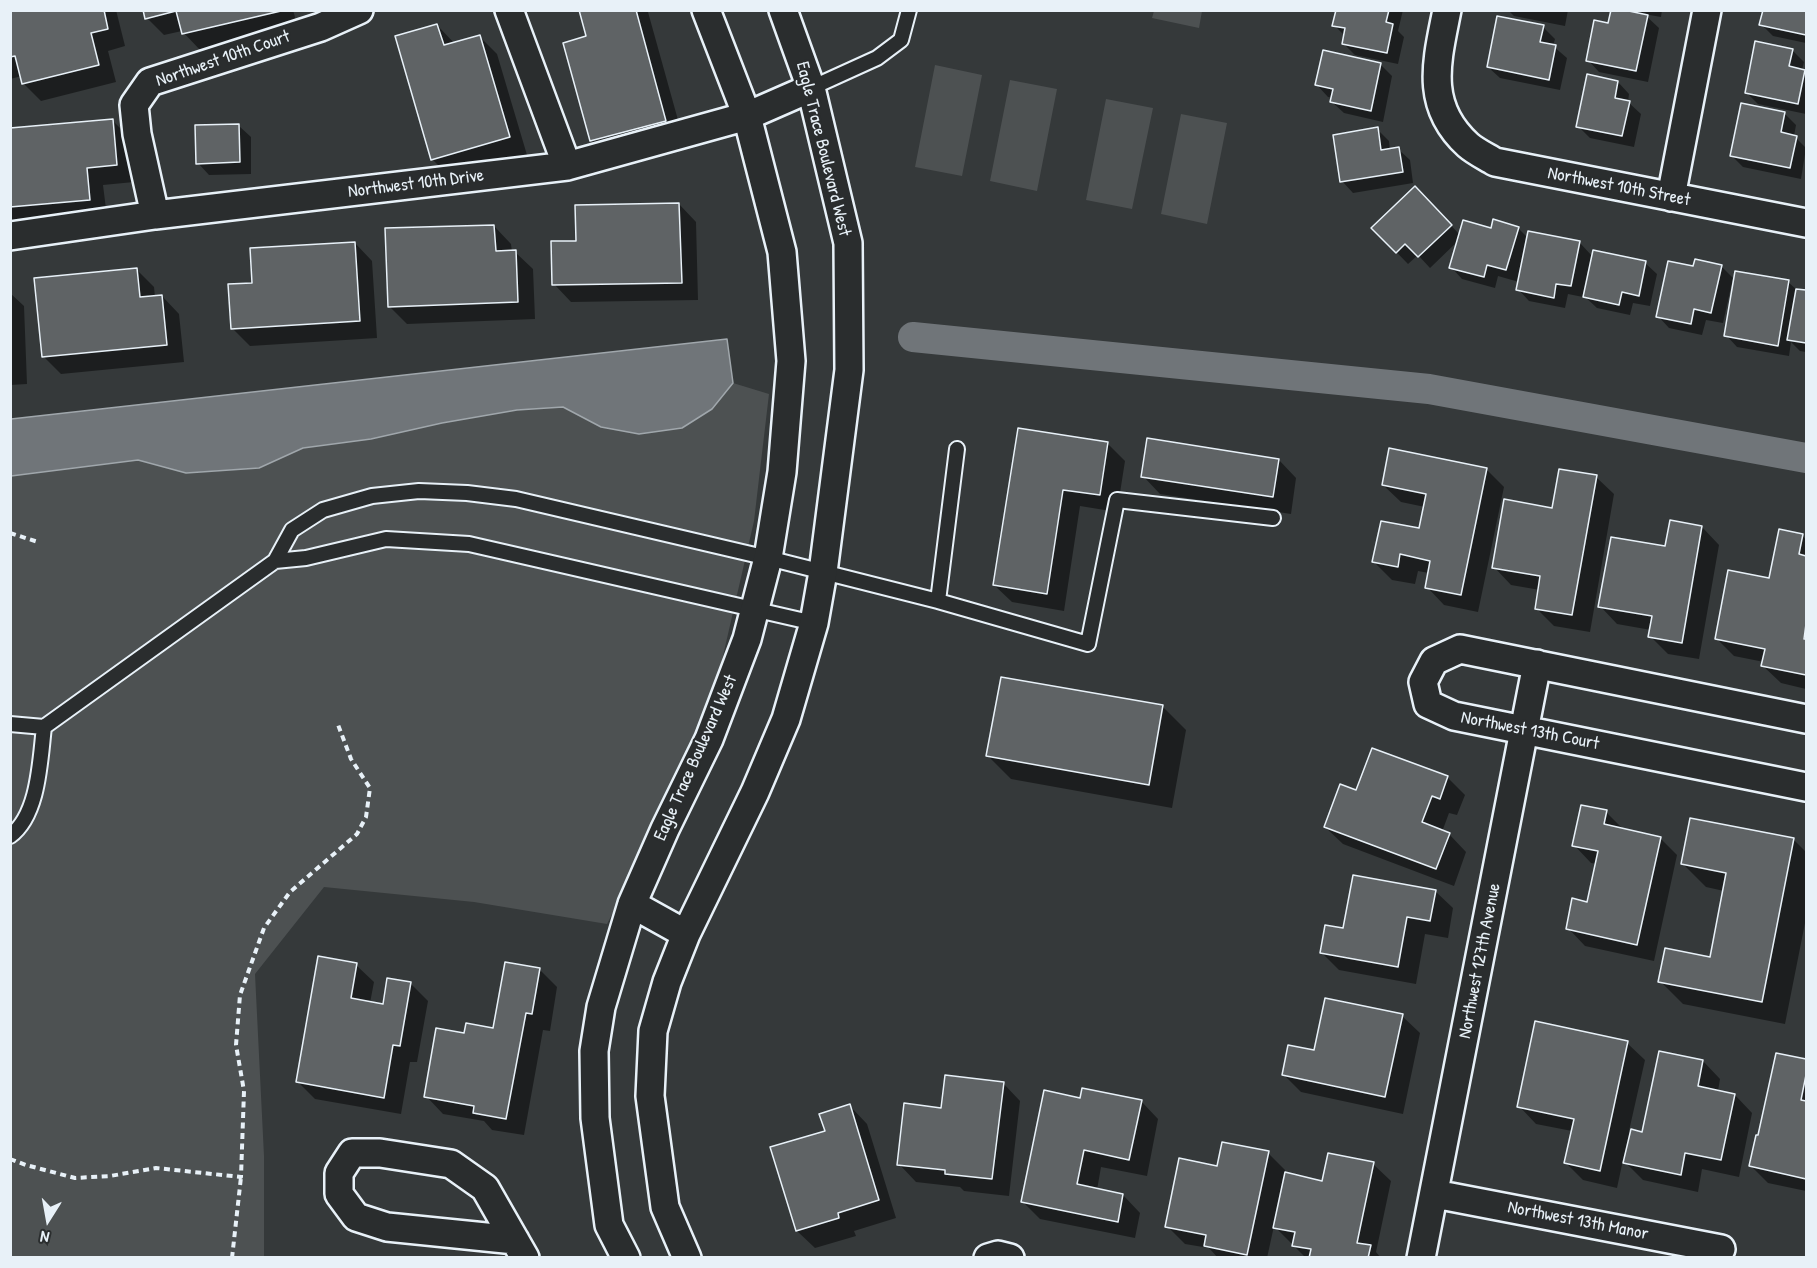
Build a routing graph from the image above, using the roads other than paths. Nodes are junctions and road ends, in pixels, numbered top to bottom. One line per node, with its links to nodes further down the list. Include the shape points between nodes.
1 (359, 10): 12 (street, Northwest 10th Court, via 321,27 150,82 134,105)
2 (509, 10): 10 (street)
3 (706, 10): 9 (street, Eagle Trace Boulevard West)
4 (783, 10): 8 (street, Eagle Trace Boulevard West)
5 (909, 10): 8 (lane, via 901,40 877,58)
6 (1447, 10): 11 (street, Northwest 10th Street, via 1437,62 1438,95 1447,120 1468,146 1496,162)
7 (1707, 10): 11 (street)
8 (811, 88): 9 (street, Northwest 10th Drive); 19 (street, Eagle Trace Boulevard West, via 848,243 849,370)
9 (747, 116): 10 (street, Northwest 10th Drive); 17 (street, Eagle Trace Boulevard West, via 782,252 791,361 782,472)
10 (567, 166): 12 (street, Northwest 10th Drive)
11 (1671, 196): 13 (street, Northwest 10th Street)
12 (154, 215): 14 (street, Northwest 10th Drive)
13 (1806, 223)
14 (10, 236)
15 (957, 449): 20 (lane)
16 (1273, 518): 20 (lane, via 1117,500 1088,644)
17 (768, 558): 18 (lane, via 516,500 419,491 372,496 323,510 292,530); 19 (lane); 21 (street, Eagle Trace Boulevard West)
18 (275, 561): 21 (lane, via 306,558 386,539 469,544); 26 (lane)
19 (823, 572): 20 (lane); 22 (street, Eagle Trace Boulevard West)
20 (938, 601)
21 (755, 608): 22 (lane); 30 (street, Eagle Trace Boulevard West, via 709,739)
22 (814, 623): 31 (street, Eagle Trace Boulevard West, via 786,719)
23 (1537, 664): 24 (street, Northwest 13th Court); 27 (street, Northwest 127th Avenue); 27 (street, Northwest 13th Court, via 1460,649 1434,661 1423,682 1428,704 1454,716)
24 (1806, 719)
25 (10, 724): 26 (lane)
26 (44, 727): 29 (lane, via 36,795 18,830)
27 (1525, 730): 28 (street, Northwest 13th Court); 32 (street, Northwest 127th Avenue)
28 (1806, 787)
29 (10, 836)
30 (632, 904): 31 (street); 35 (street, Eagle Trace Boulevard West, via 602,1007 594,1051 594,1118 609,1225)
31 (686, 934): 36 (street, Eagle Trace Boulevard West, via 653,1031 650,1096 665,1207)
32 (1434, 1194): 34 (street, Northwest 13th Manor); 39 (street, Northwest 127th Avenue)
33 (520, 1249): 33 (street, via 387,1227 356,1217 339,1194 339,1173 352,1153 380,1153 451,1164 485,1188)
34 (1721, 1249)
35 (626, 1257)
36 (687, 1257)
37 (988, 1257): 38 (street)
38 (1010, 1257)
39 (1421, 1257)

